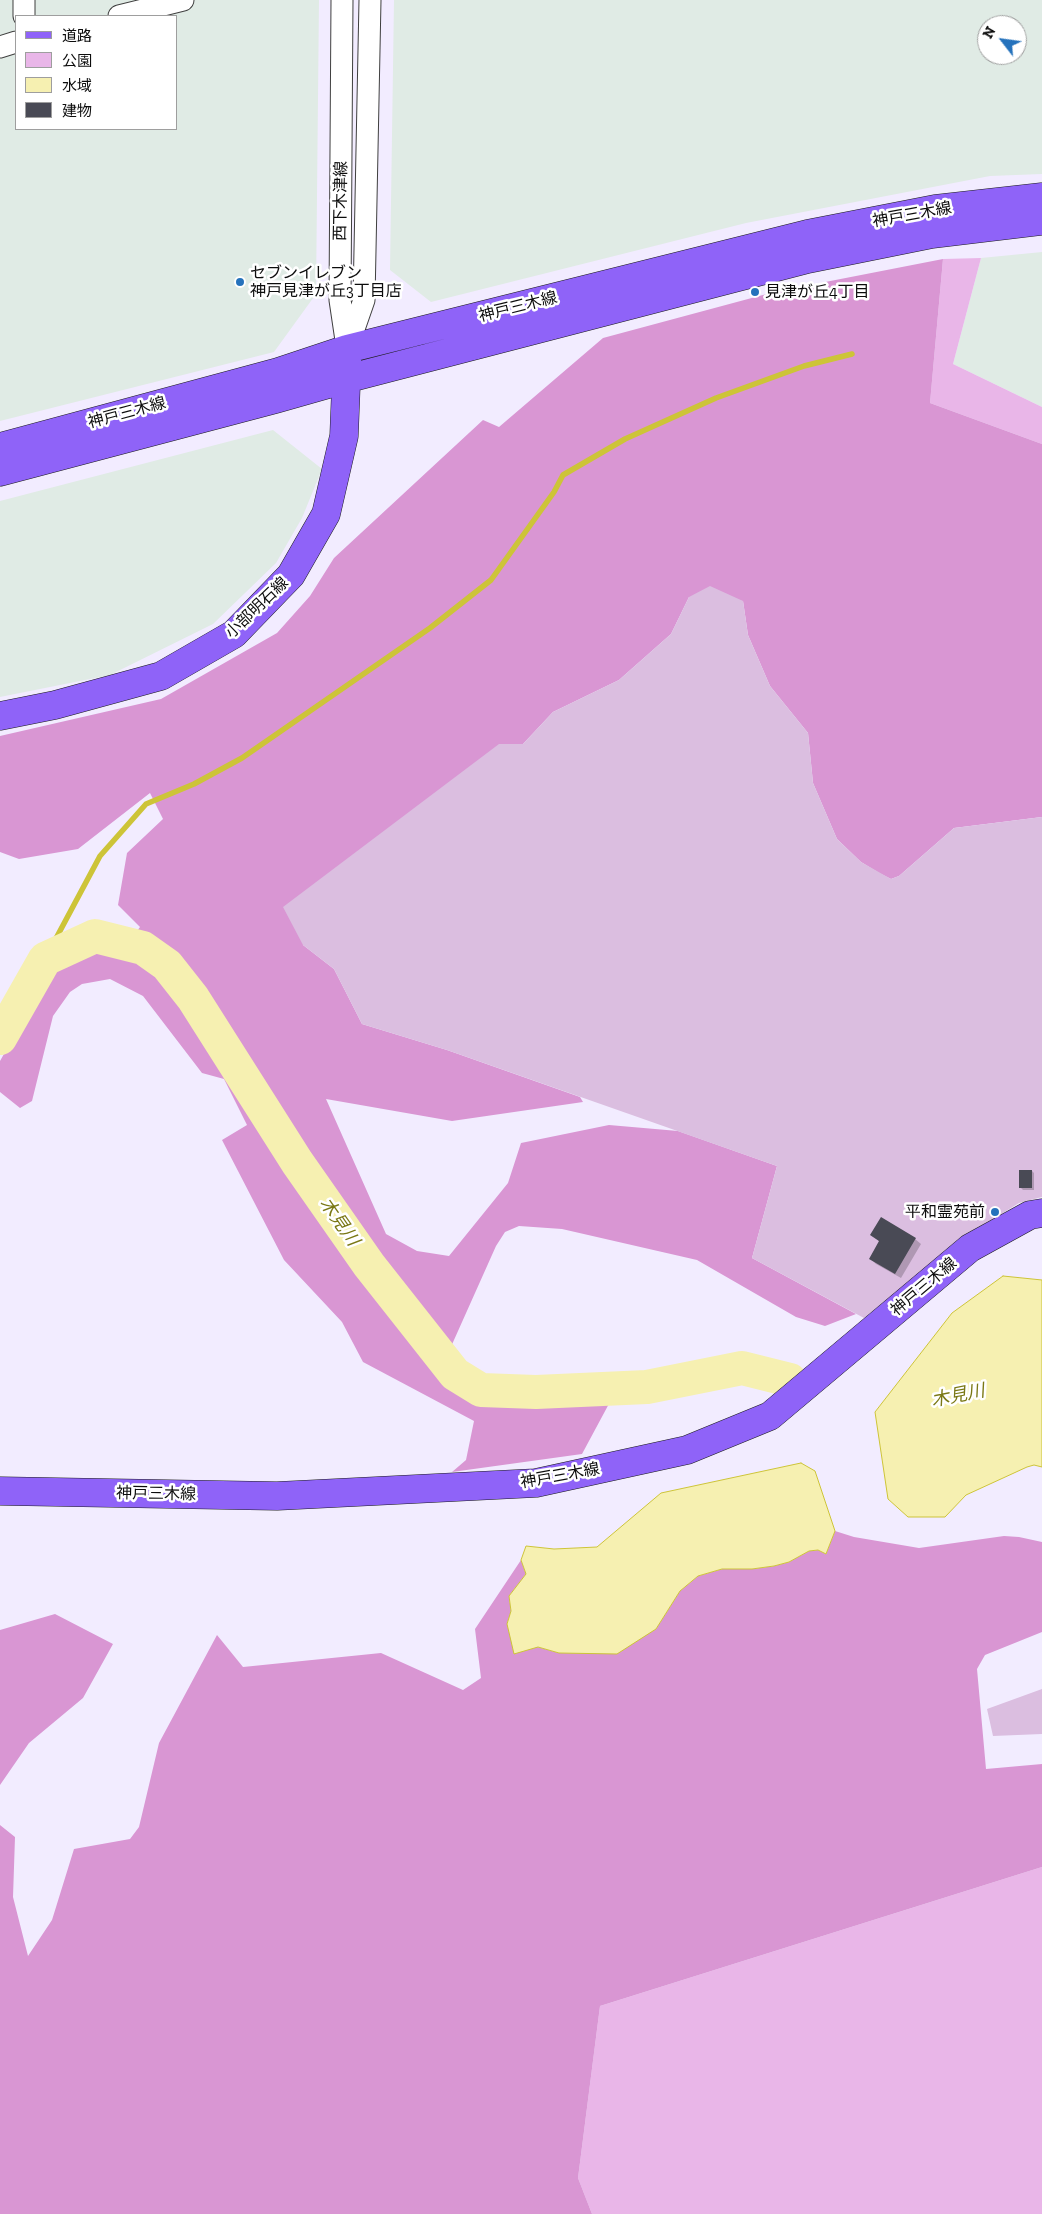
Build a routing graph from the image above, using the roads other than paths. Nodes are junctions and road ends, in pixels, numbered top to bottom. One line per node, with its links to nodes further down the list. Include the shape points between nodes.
1 (24, 0): 5 (street)
2 (183, 0): 6 (street)
3 (342, 0): 11 (street, 西下木津線, via 340,300)
4 (370, 0): 11 (street, 西下木津線, via 364,300)
5 (24, 15)
6 (123, 15)
7 (15, 42): 8 (street)
8 (0, 47)
9 (1042, 197): 11 (main road, 神戸三木線, via 935,209 807,234)
10 (1042, 221): 12 (main road, 神戸三木線, via 932,234 808,259)
11 (347, 349): 12 (main road, 小部明石線); 13 (main road, 神戸三木線, via 278,372)
12 (346, 378): 14 (main road, 神戸三木線, via 276,400); 15 (main road, 小部明石線, via 344,436 326,514 291,575 234,634 161,676)
13 (0, 447)
14 (0, 472)
15 (0, 716)
16 (1042, 1213): 17 (main road, 神戸三木線, via 1030,1215 970,1248 770,1416 687,1450 536,1483 277,1496)
17 (0, 1491)

